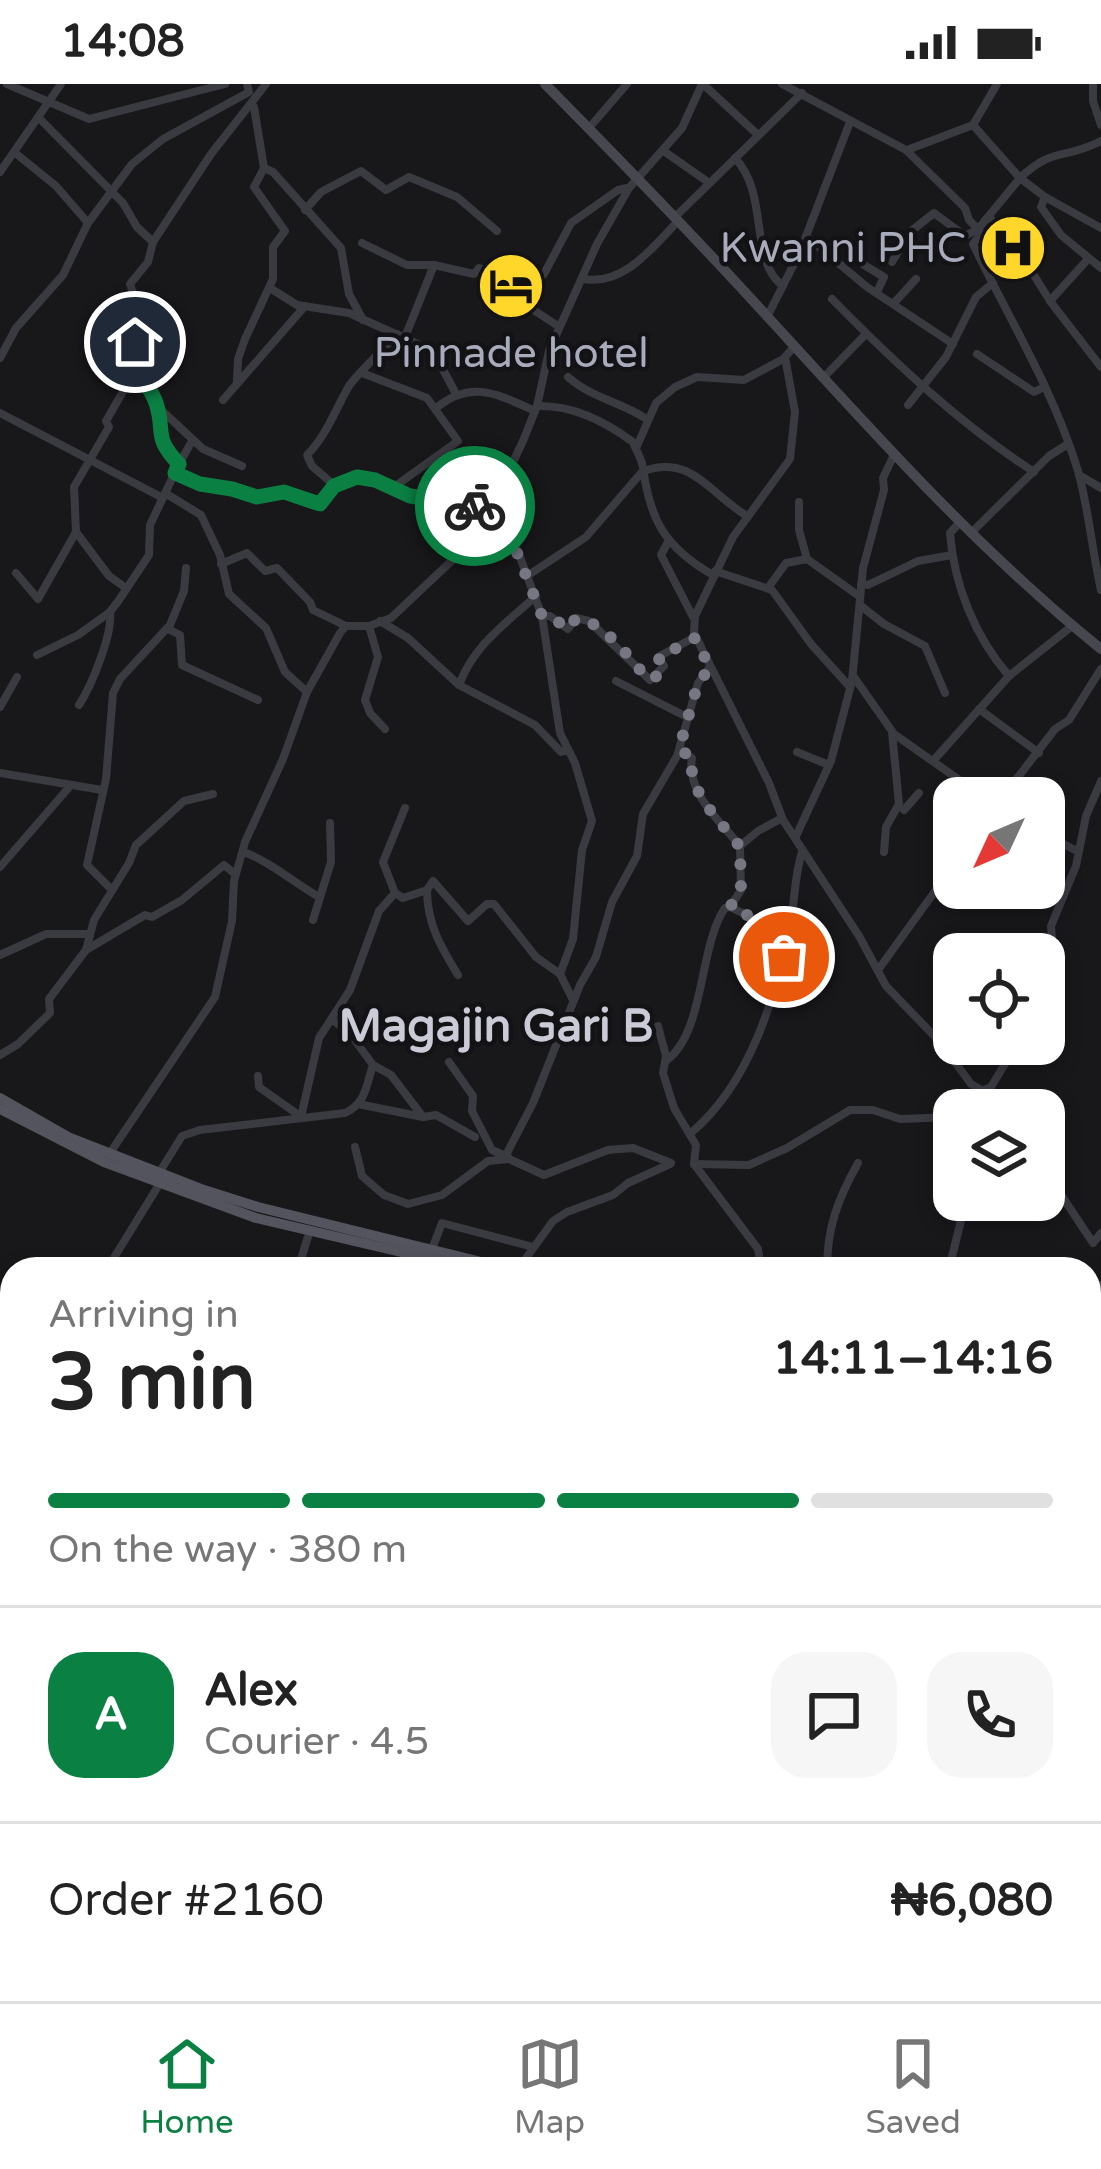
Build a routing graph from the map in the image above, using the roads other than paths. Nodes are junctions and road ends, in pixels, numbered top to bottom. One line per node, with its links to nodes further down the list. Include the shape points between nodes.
1 (7, 84): 13 (street)
2 (61, 84): 13 (street)
3 (225, 84): 13 (street, via 98,118)
4 (247, 84): 31 (street, via 249,92 151,147)
5 (266, 84): 14 (street)
6 (545, 84): 19 (street)
7 (627, 84): 19 (street)
8 (703, 84): 20 (street); 24 (street)
9 (782, 84): 12 (street)
10 (997, 84): 17 (street)
11 (1093, 84): 18 (street)
12 (798, 89): 16 (street); 20 (street)
13 (50, 102): 15 (street)
14 (254, 105): 26 (street); 41 (street)
15 (38, 117): 23 (street); 31 (street)
16 (850, 122): 22 (street); 40 (street)
17 (973, 125): 22 (street); 28 (street)
18 (1101, 125)
19 (589, 128): 30 (street)
20 (757, 134): 25 (street)
21 (1101, 141): 28 (street, via 1043,157)
22 (906, 150): 38 (street)
23 (14, 152): 27 (street); 36 (street)
24 (664, 152): 29 (street); 30 (street)
25 (735, 158): 29 (street); 51 (street, via 754,185 768,271)
26 (264, 168): 33 (street); 52 (street, via 254,187 286,229 272,247)
27 (0, 172)
28 (1020, 178): 32 (street); 34 (street)
29 (708, 182): 35 (street)
30 (633, 183): 35 (street); 48 (street); 54 (street, via 571,223)
31 (112, 195): 36 (street); 41 (street)
32 (1045, 197): 37 (street); 43 (street, via 1040,207 1051,223)
33 (305, 210): 39 (street, via 361,171 386,190 410,176 453,195); 60 (street, via 341,248)
34 (990, 218): 38 (street); 56 (street, via 1004,227)
35 (676, 219): 48 (street, via 622,272); 59 (street)
36 (88, 223): 67 (street, via 63,275)
37 (1101, 228)
38 (978, 229): 44 (street, via 964,236 934,213); 50 (street, via 973,244)
39 (496, 231)
40 (806, 236): 51 (street); 53 (street)
41 (153, 242): 70 (street, via 130,284 143,322 132,350)
42 (362, 243): 45 (street, via 407,265)
43 (1088, 259): 47 (street); 56 (street)
44 (892, 262)
45 (434, 265): 54 (street, via 489,270); 63 (street)
46 (864, 265): 53 (street, via 884,277)
47 (1101, 268)
48 (584, 279): 61 (street)
49 (916, 279): 57 (street)
50 (993, 283): 64 (street, via 976,297); 76 (street)
51 (783, 286): 59 (street)
52 (270, 288): 58 (street); 74 (street, via 238,359)
53 (877, 292): 57 (street)
54 (528, 294): 61 (street, via 532,309)
55 (832, 299): 62 (street)
56 (1050, 301): 69 (street)
57 (894, 303): 64 (street)
58 (306, 305): 60 (street); 74 (street)
59 (767, 316): 65 (street)
60 (363, 320): 63 (street)
61 (558, 326): 82 (street)
62 (866, 335): 73 (street); 75 (street)
63 (401, 336): 71 (street); 77 (street, via 437,355)
64 (953, 344): 75 (street)
65 (794, 347): 68 (street); 73 (street)
66 (977, 354): 76 (street, via 1034,392)
67 (0, 358)
68 (785, 358): 84 (street, via 744,380 688,380); 101 (street, via 795,412 790,459)
69 (1101, 367)
70 (136, 369): 80 (street); 89 (street)
71 (362, 373): 81 (street); 95 (street, via 307,455)
72 (568, 377): 84 (street)
73 (823, 378): 88 (street)
74 (237, 381): 78 (street)
75 (924, 387): 79 (street); 93 (street)
76 (1044, 387): 86 (street)
77 (455, 392): 81 (street); 82 (street, via 492,392)
78 (223, 400)
79 (908, 405)
80 (157, 406): 85 (street); 91 (street, via 158,431)
81 (436, 408): 96 (street, via 458,441)
82 (536, 408): 87 (street, via 586,415); 100 (street)
83 (0, 413): 89 (street)
84 (648, 420): 87 (street)
85 (192, 441): 90 (street); 91 (street)
86 (1069, 444): 93 (street); 94 (street)
87 (637, 446): 92 (street)
88 (894, 455): 102 (street); 113 (street)
89 (91, 459): 98 (street); 103 (street, via 74,487)
90 (242, 466)
91 (177, 468): 95 (street, via 200,484 257,497 284,492 320,504); 98 (street)
92 (642, 472): 101 (street, via 664,464 695,473); 105 (street); 112 (street, via 586,537)
93 (1034, 472): 104 (street)
94 (1079, 475): 97 (street); 116 (street)
95 (334, 486): 96 (street, via 357,477)
96 (393, 487): 100 (street, via 464,502)
97 (1101, 488)
98 (164, 495): 108 (street, via 201,515); 114 (street, via 148,555)
99 (799, 502): 107 (street)
100 (488, 516): 112 (street, via 512,540); 122 (street, via 465,550)
101 (747, 516): 111 (street)
102 (961, 521): 104 (street); 106 (street, via 950,533)
103 (76, 532): 110 (street, via 38,599); 114 (street)
104 (972, 532): 125 (street)
105 (668, 542): 111 (street); 121 (street, via 661,555)
106 (952, 555): 113 (street); 133 (street, via 975,630)
107 (807, 559): 115 (street, via 786,563); 118 (street)
108 (221, 563): 123 (street, via 247,553 265,571 277,568 313,610); 138 (street, via 229,594 266,628 285,672)
109 (186, 568): 126 (street)
110 (16, 573)
111 (714, 573): 115 (street); 121 (street)
112 (527, 576): 117 (street)
113 (860, 584): 118 (street)
114 (126, 588): 119 (street)
115 (769, 588): 137 (street)
116 (1101, 590)
117 (536, 596): 120 (street); 136 (street, via 482,642)
118 (860, 601): 132 (street); 139 (street, via 926,646)
119 (110, 612): 129 (street); 141 (street, via 98,672)
120 (542, 616): 127 (street, via 568,629 586,619 650,680 664,665 658,658); 148 (street)
121 (694, 619): 127 (street)
122 (380, 620): 124 (street); 136 (street)
123 (346, 626): 124 (street); 138 (street)
124 (369, 626): 145 (street, via 378,657 364,700)
125 (1072, 626): 128 (street); 133 (street)
126 (168, 628): 140 (street, via 180,634 182,665); 158 (street, via 117,684)
127 (695, 638): 130 (street)
128 (1101, 650)
129 (37, 655)
130 (710, 668): 144 (street); 163 (street)
131 (1101, 669): 150 (street)
132 (854, 676): 137 (street); 146 (street)
133 (1009, 676): 143 (street)
134 (17, 677): 142 (street)
135 (616, 681): 144 (street)
136 (459, 686): 148 (street)
137 (850, 687): 152 (street)
138 (307, 692): 170 (street)
139 (945, 693)
140 (259, 700)
141 (79, 704)
142 (0, 707)
143 (979, 709): 150 (street); 151 (street)
144 (689, 718): 147 (street)
145 (385, 729)
146 (892, 731): 151 (street); 161 (street)
147 (679, 749): 168 (street, via 692,758 718,824); 190 (street, via 644,814 638,856)
148 (568, 750): 188 (street, via 591,830)
149 (797, 752): 152 (street)
150 (1039, 753): 155 (street)
151 (933, 761): 154 (street)
152 (829, 764): 166 (street)
153 (0, 773): 157 (street)
154 (955, 777)
155 (1019, 777)
156 (1101, 781): 169 (street)
157 (71, 785): 158 (street); 173 (street)
158 (102, 790): 175 (street, via 87,865)
159 (919, 793): 161 (street)
160 (214, 794): 175 (street, via 184,801 148,832)
161 (901, 807): 164 (street); 172 (street, via 886,827)
162 (405, 808): 177 (street, via 383,862)
163 (782, 818): 166 (street); 168 (street)
164 (910, 820)
165 (330, 823): 179 (street, via 331,862)
166 (796, 836): 171 (street)
167 (1065, 845): 169 (street)
168 (740, 847): 180 (street, via 741,890)
169 (1077, 851): 182 (street)
170 (244, 852): 174 (street); 179 (street)
171 (802, 852): 184 (street); 187 (street)
172 (884, 852)
173 (0, 867)
174 (236, 874): 185 (street, via 224,866 182,900); 208 (street, via 208,1011)
175 (111, 889): 183 (street)
176 (427, 890): 177 (street, via 406,898); 188 (street, via 433,881 468,921 494,904 521,942); 189 (street, via 429,919)
177 (395, 893): 191 (street)
178 (933, 894): 187 (street)
179 (320, 897): 181 (street)
180 (730, 907): 184 (street); 194 (street, via 713,926 705,982 676,1053)
181 (313, 920)
182 (1052, 933)
183 (90, 934): 185 (street); 186 (street, via 46,934)
184 (788, 934): 205 (street, via 776,992 738,1080)
185 (86, 950): 193 (street, via 50,999 50,1012)
186 (0, 955)
187 (878, 970): 198 (street, via 896,1000)
188 (560, 974): 190 (street)
189 (458, 975)
190 (573, 1001): 209 (street)
191 (333, 1020): 196 (street); 202 (street, via 319,1038)
192 (658, 1026): 194 (street)
193 (0, 1055)
194 (665, 1061): 205 (street, via 674,1108)
195 (449, 1062): 209 (street, via 473,1096 492,1150)
196 (373, 1065): 200 (street); 203 (street, via 392,1075)
197 (258, 1076): 202 (street, via 259,1088)
198 (983, 1089)
199 (0, 1098): 208 (main road)
200 (358, 1104): 202 (street); 203 (street)
201 (0, 1109): 212 (main road, via 66,1146)
202 (301, 1117): 212 (street, via 182,1136)
203 (423, 1117): 206 (street, via 436,1115)
204 (933, 1118): 210 (street, via 850,1110 749,1165)
205 (691, 1133): 210 (street)
206 (475, 1137)
207 (355, 1147): 209 (street, via 362,1176 408,1204 442,1195 488,1161)
208 (109, 1154): 212 (main road)
209 (508, 1157): 218 (street, via 544,1175 608,1150 633,1148 671,1163 567,1212)
210 (694, 1159): 225 (street)
211 (858, 1163): 226 (street, via 838,1198)
212 (166, 1180): 213 (main road); 220 (street)
213 (200, 1193): 216 (main road, via 256,1218); 219 (main road)
214 (1065, 1201): 217 (street, via 1093,1243)
215 (960, 1221): 227 (street)
216 (310, 1229): 221 (street); 222 (main road)
217 (1101, 1233)
218 (533, 1247): 219 (street, via 442,1223); 224 (street)
219 (432, 1249): 223 (main road)
220 (115, 1257)
221 (302, 1257)
222 (415, 1257)
223 (465, 1257)
224 (524, 1257)
225 (759, 1257)
226 (827, 1257)
227 (952, 1257)

